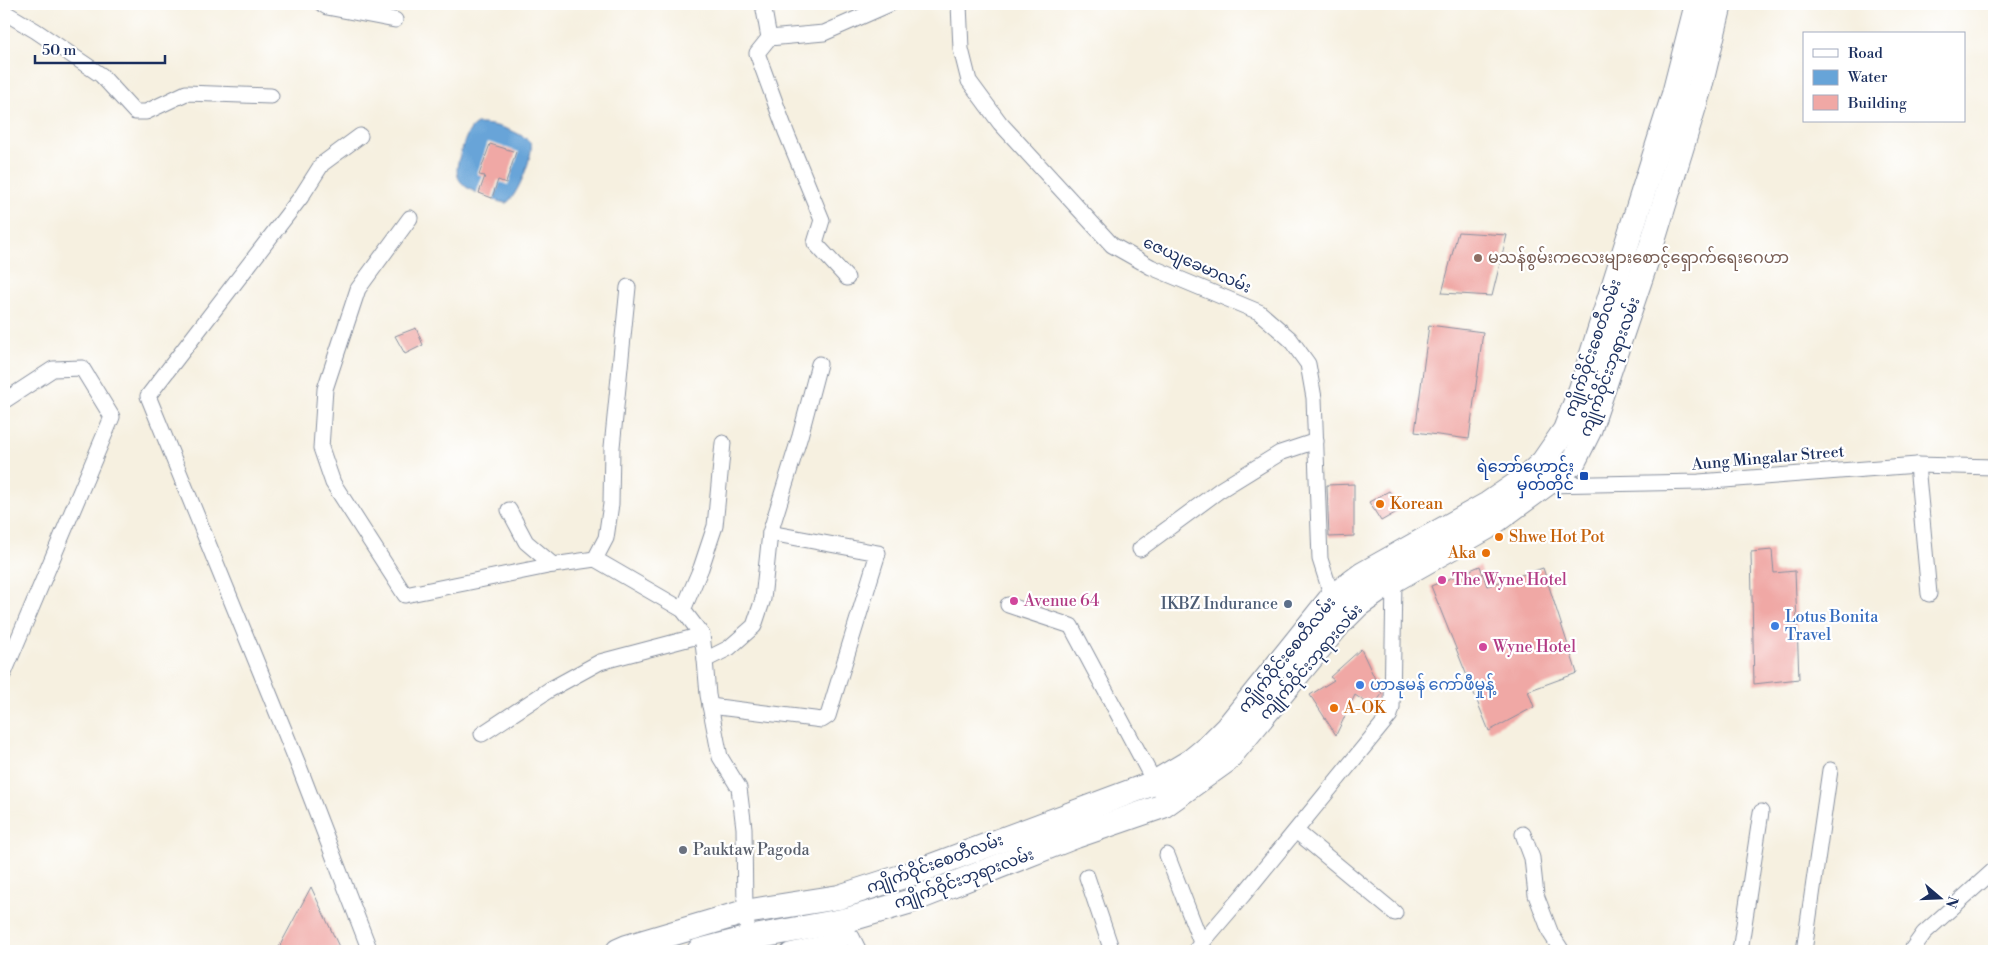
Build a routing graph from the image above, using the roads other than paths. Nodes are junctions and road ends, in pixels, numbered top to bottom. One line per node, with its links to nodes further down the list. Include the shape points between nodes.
1 (322, 4): 8 (street)
2 (763, 4): 9 (street)
3 (890, 4): 9 (street, via 824,33)
4 (959, 4): 18 (street, ဇေယျခေမာလမ်း, via 961,49 969,81 1000,123 1112,244 1152,266 1259,312 1290,339 1308,364)
5 (1696, 4): 15 (main road, ကျိုက်ဝိုင်းစေတီလမ်း)
6 (1720, 4): 15 (main road, ကျိုက်ဝိုင်းဘုရားလမ်း, via 1700,87 1652,244)
7 (4, 12): 10 (street, via 101,75 135,112 146,112 186,93)
8 (395, 20)
9 (769, 38): 13 (street, via 757,53 822,220 815,243)
10 (271, 96)
11 (360, 136): 55 (street, via 322,164 301,197 148,396 300,769)
12 (410, 218): 27 (street, via 358,290 325,389 321,448 333,483 405,595)
13 (847, 278)
14 (628, 287): 26 (street, via 612,447 611,504 606,538)
15 (1604, 353): 22 (main road, ကျိုက်ဝိုင်းဘုရားလမ်း, via 1589,431 1572,463)
16 (819, 364): 24 (street)
17 (4, 401): 36 (street, via 52,369 82,368 112,418)
18 (1316, 441): 25 (street, via 1280,453 1220,490); 30 (street, ဇေယျခေမာလမ်း, via 1320,559)
19 (723, 443): 32 (street, via 715,526)
20 (1916, 465): 21 (street, Aung Mingalar Street); 22 (street, Aung Mingalar Street, via 1699,482); 29 (street)
21 (1994, 467)
22 (1536, 482): 28 (main road, ကျိုက်ဝိုင်းဘုရားလမ်း, via 1486,528); 30 (main road, ကျိုက်ဝိုင်းစေတီလမ်း, via 1488,504 1363,574)
23 (509, 510): 27 (street, via 526,542)
24 (770, 533): 35 (street, via 763,599 754,626 729,648); 37 (street, via 878,553 828,716 822,720)
25 (1140, 549)
26 (595, 559): 27 (street); 32 (street)
27 (553, 565)
28 (1394, 580): 33 (main road, ကျိုက်ဝိုင်းဘုရားလမ်း, via 1358,604); 44 (street, via 1390,715)
29 (1929, 594)
30 (1332, 597): 33 (street); 40 (main road, ကျိုက်ဝိုင်းစေတီလမ်း, via 1221,734 1191,761)
31 (1008, 605): 40 (street, via 1071,626)
32 (684, 610): 34 (street)
33 (1348, 615): 41 (main road, ကျိုက်ဝိုင်းဘုရားလမ်း, via 1226,761)
34 (702, 635): 35 (street); 38 (street, via 600,662 549,690)
35 (706, 660): 37 (street)
36 (4, 673)
37 (710, 706): 51 (street, via 720,757 739,788 744,828)
38 (482, 734)
39 (1830, 770): 63 (street)
40 (1154, 783): 41 (street); 43 (main road, ကျိုက်ဝိုင်းစေတီလမ်း)
41 (1168, 802): 43 (main road, ကျိုက်ဝိုင်းဘုရားလမ်း, via 1163,806)
42 (1761, 812): 62 (street)
43 (1072, 825): 47 (main road, ကျိုက်ဝိုင်းစေတီလမ်း); 50 (main road, ကျိုက်ဝိုင်းဘုရားလမ်း)
44 (1296, 831): 52 (street); 54 (street)
45 (1523, 834): 61 (street, via 1532,858 1536,895 1551,934)
46 (1167, 855): 54 (street)
47 (959, 856): 50 (main road); 51 (main road, ကျိုက်ဝိုင်းစေတီလမ်း, via 839,897)
48 (1994, 870): 64 (street, via 1924,933)
49 (1087, 877): 60 (street)
50 (968, 878): 53 (main road, ကျိုက်ဝိုင်းဘုရားလမ်း, via 908,902 847,920)
51 (745, 912): 53 (street); 56 (main road, ကျိုက်ဝိုင်းစေတီလမ်း)
52 (1395, 913)
53 (749, 938): 57 (main road, ကျိုက်ဝိုင်းဘုရားလမ်း)
54 (1198, 948)
55 (370, 951)
56 (618, 951)
57 (699, 951)
58 (788, 951): 59 (street, via 852,937)
59 (859, 951)
60 (1112, 951)
61 (1562, 951)
62 (1740, 951)
63 (1804, 951)
64 (1911, 951)

